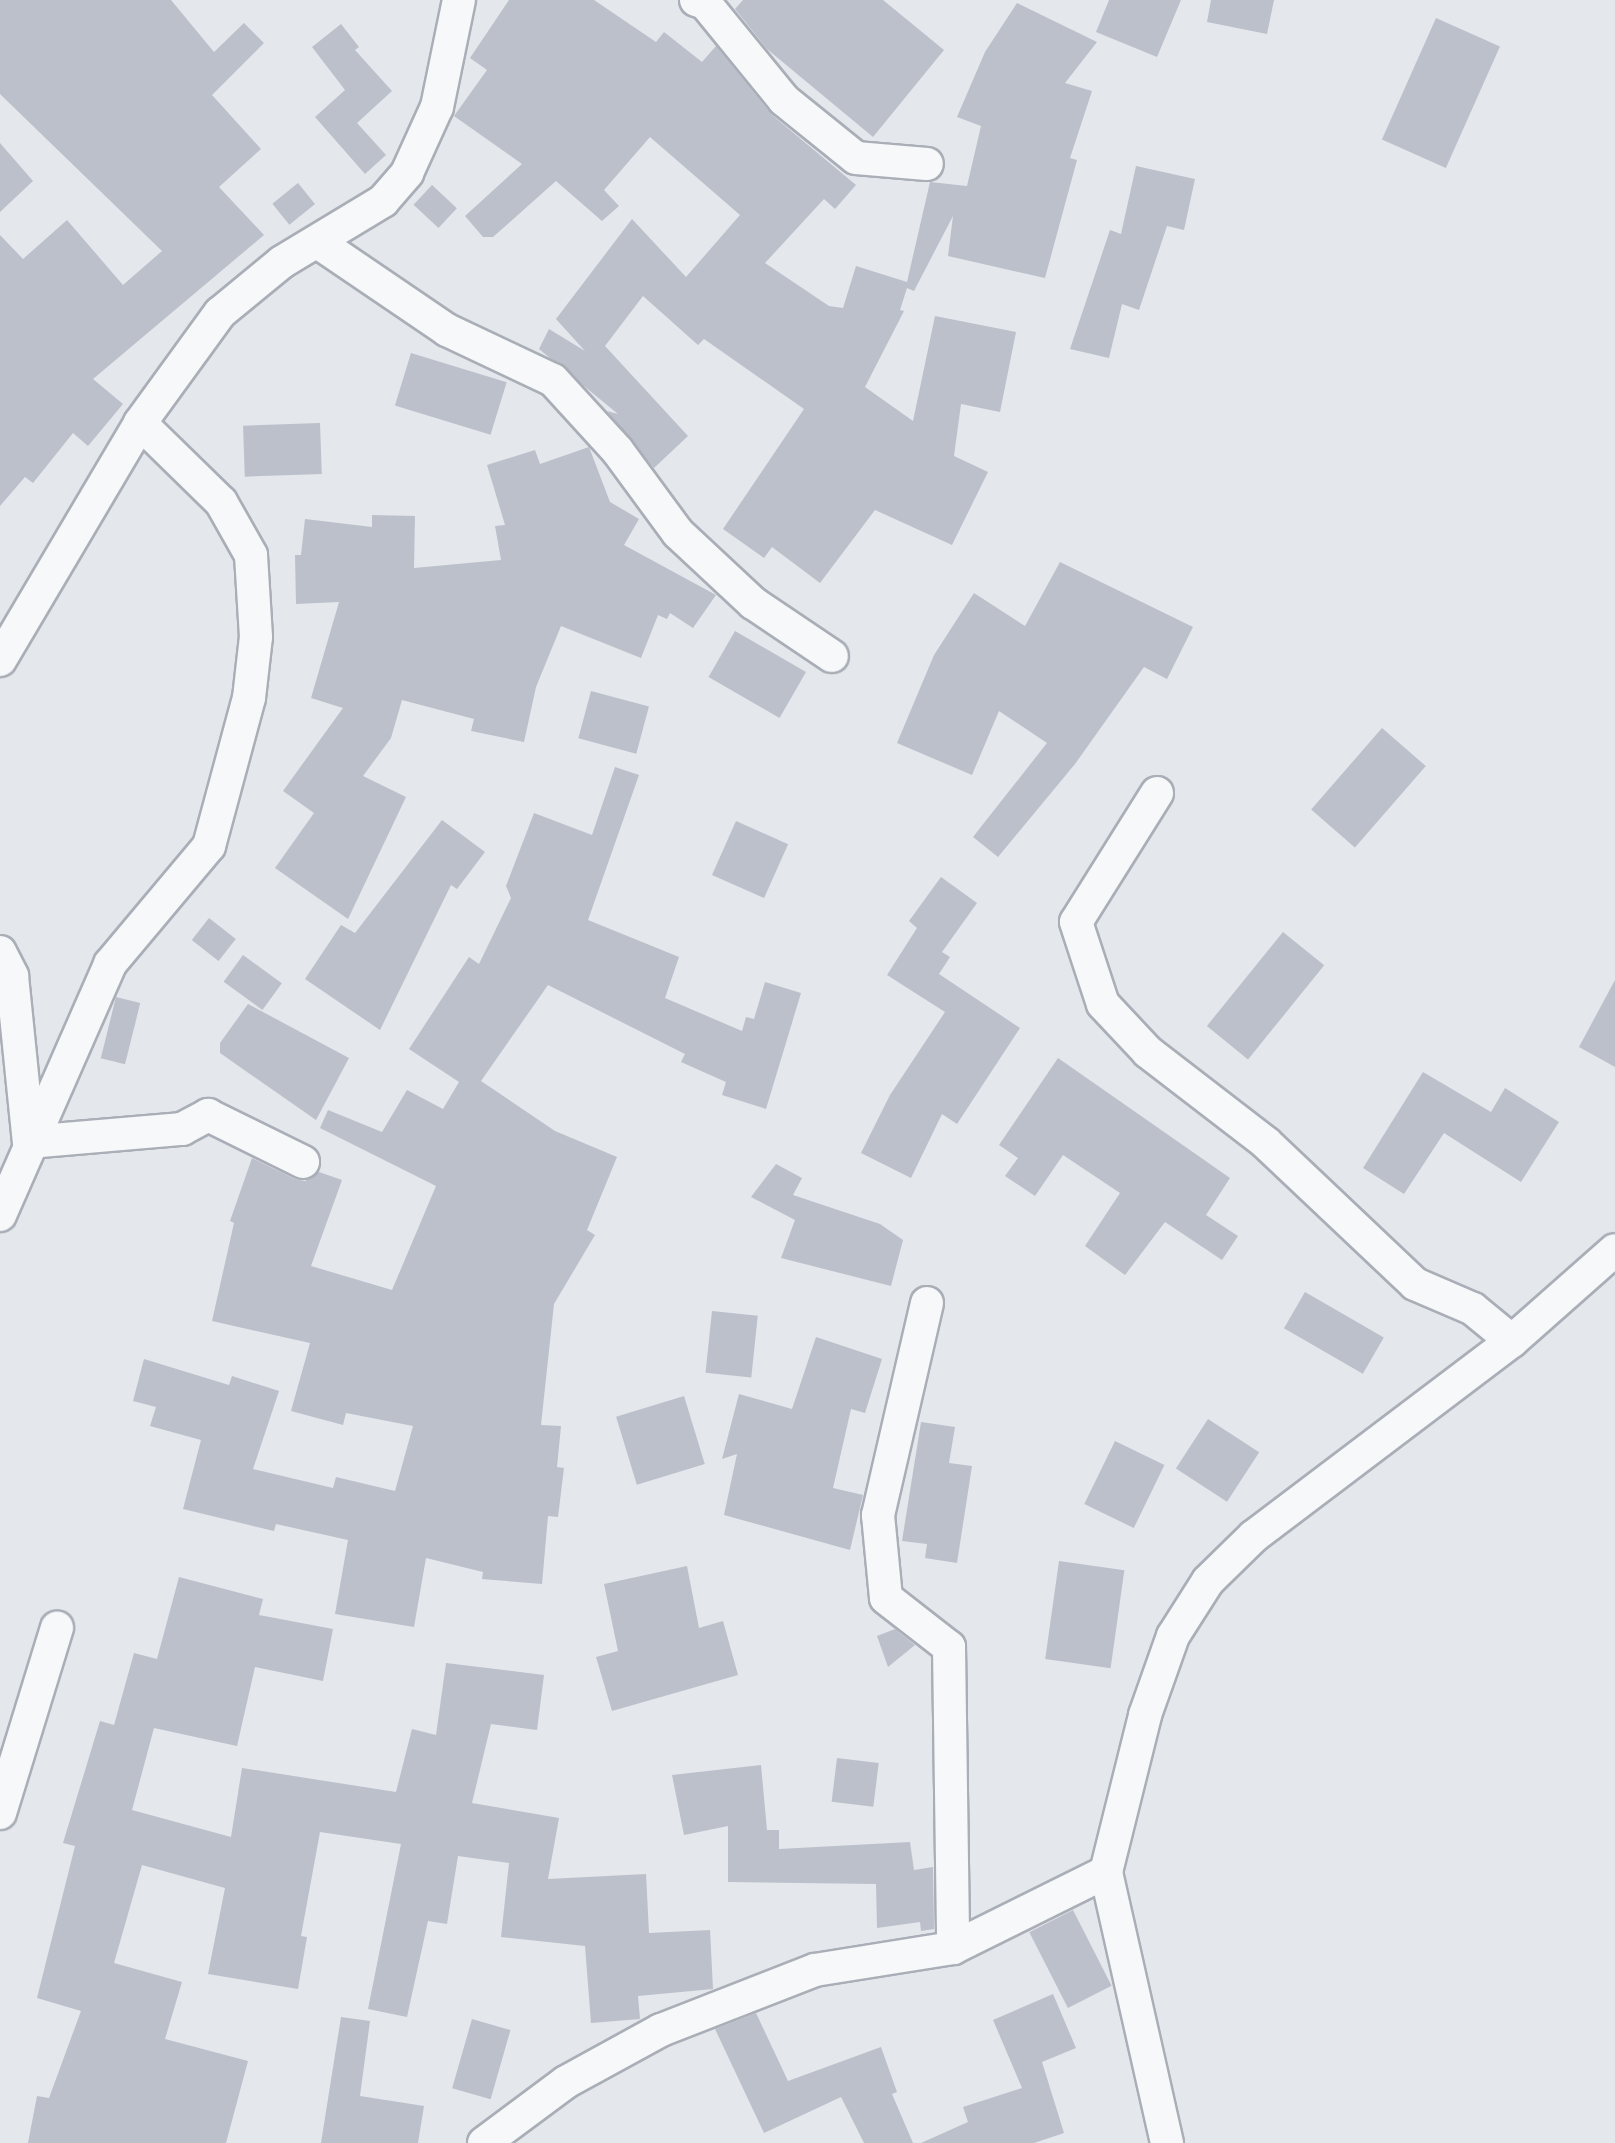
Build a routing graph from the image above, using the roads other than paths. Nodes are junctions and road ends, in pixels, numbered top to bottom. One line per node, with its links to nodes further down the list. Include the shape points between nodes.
1 (459, 0): 4 (street, via 437,107 407,173 383,201)
2 (703, 1): 3 (street, via 784,100 856,158)
3 (927, 164)
4 (319, 243): 5 (street, via 282,262 220,313); 6 (street, via 447,330 553,380 617,450 678,533 753,603)
5 (140, 423): 7 (street); 10 (street, via 221,502 251,555 256,637 249,698 209,846 110,964)
6 (832, 656)
7 (0, 660)
8 (1157, 793): 15 (street, via 1076,922 1103,1004 1148,1052 1266,1143 1415,1284 1473,1309)
9 (0, 952): 10 (street, via 12,976)
10 (29, 1142): 11 (street, via 182,1129 208,1115); 12 (street)
11 (303, 1162)
12 (0, 1215)
13 (1615, 1250): 15 (street)
14 (927, 1303): 19 (street, via 878,1515 886,1598 949,1647)
15 (1512, 1341): 18 (street, via 1254,1536 1208,1581 1173,1636 1145,1715)
16 (57, 1628): 17 (street)
17 (0, 1813)
18 (1106, 1872): 19 (street); 21 (street)
19 (953, 1948): 20 (street, via 815,1970 661,2030 566,2082)
20 (484, 2143)
21 (1167, 2143)

